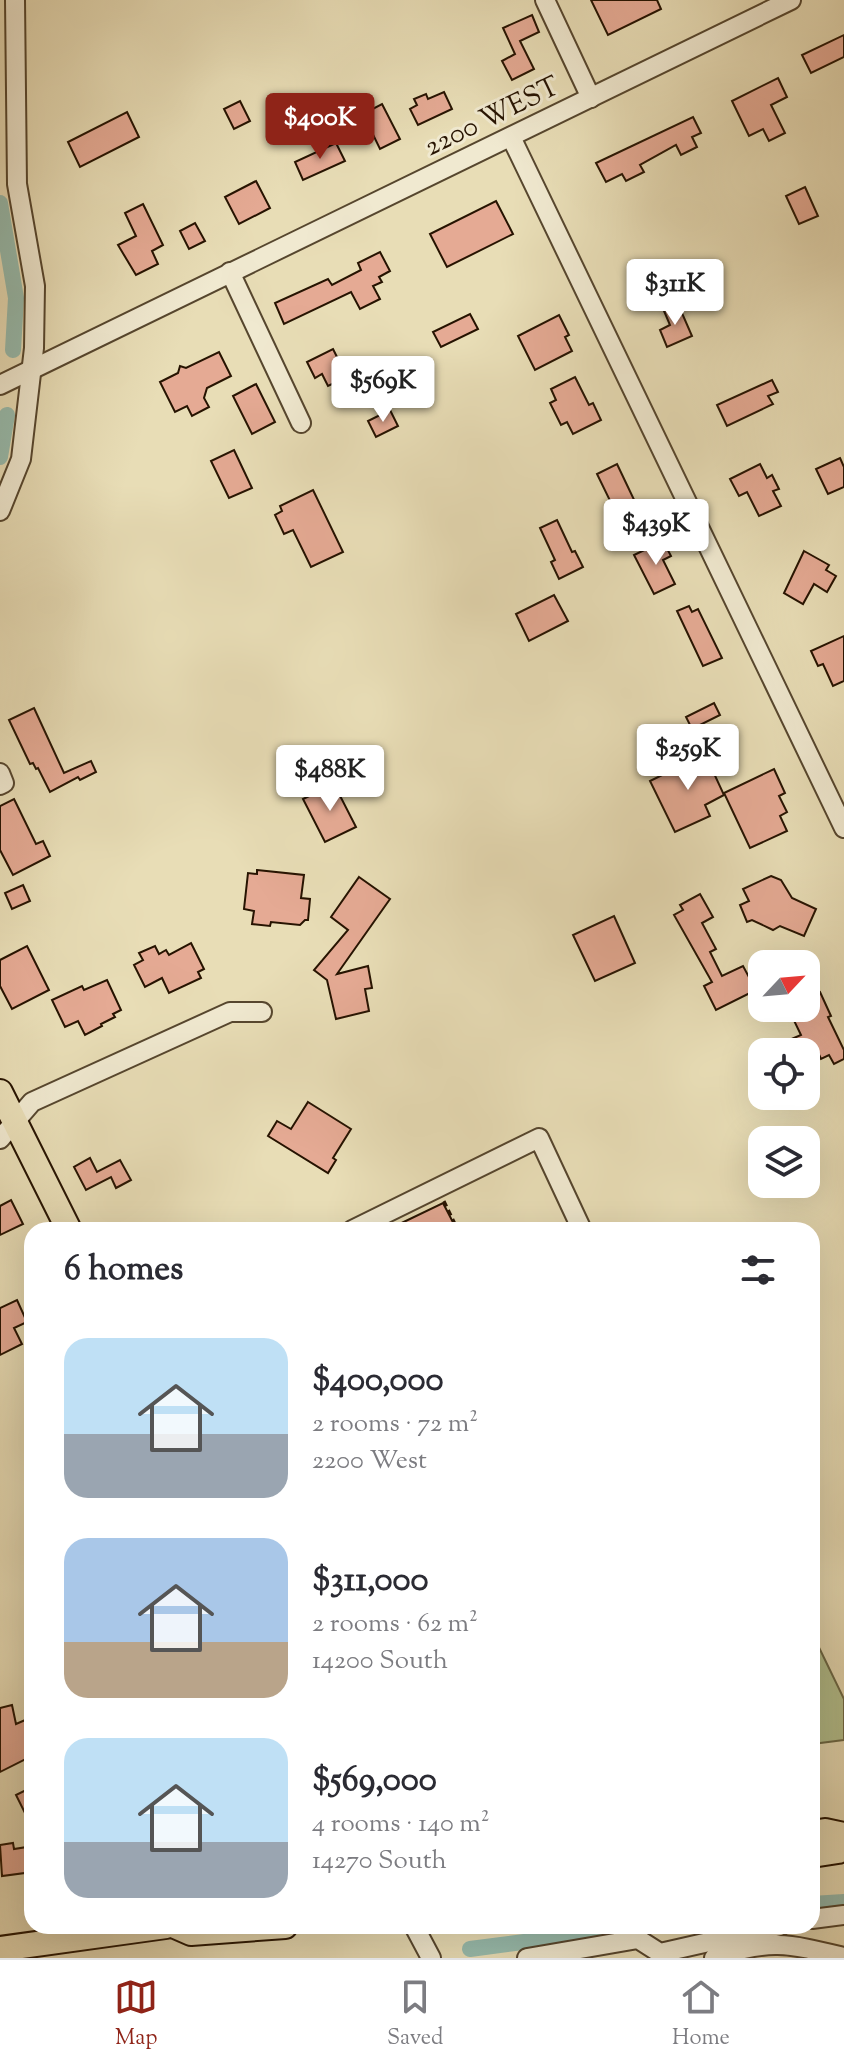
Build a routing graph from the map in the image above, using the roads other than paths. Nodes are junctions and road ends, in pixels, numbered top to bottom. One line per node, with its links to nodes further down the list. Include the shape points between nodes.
1 (15, 0): 7 (street, via 17,184 35,286)
2 (545, 0): 4 (street)
3 (791, 0): 4 (street, 2200 WEST)
4 (591, 98): 5 (street, 2200 WEST)
5 (511, 137): 6 (street, 2200 WEST); 13 (street)
6 (230, 272): 7 (street, 2200 WEST); 9 (street)
7 (31, 369): 8 (street, 2200 WEST); 10 (street, via 21,459)
8 (0, 385)
9 (301, 423)
10 (0, 511)
11 (0, 773): 12 (street)
12 (0, 785)
13 (844, 828)
14 (262, 1012): 16 (street, via 230,1012 32,1102)
15 (0, 1092): 16 (main road)
16 (8, 1130): 17 (main road)
17 (64, 1222)
18 (368, 1222): 19 (street, via 539,1138)
19 (578, 1222)
20 (820, 1832): 21 (main road)
21 (844, 1835)
22 (844, 1847): 23 (main road)
23 (820, 1854)
24 (844, 1915): 25 (street)
25 (820, 1918)
26 (108, 1934): 29 (main road)
27 (418, 1934): 31 (street)
28 (744, 1934): 32 (street, via 660,1953 638,1939)
29 (0, 1949)
30 (844, 1957): 33 (street, via 765,1944)
31 (431, 1958)
32 (527, 1958)
33 (714, 1958)

